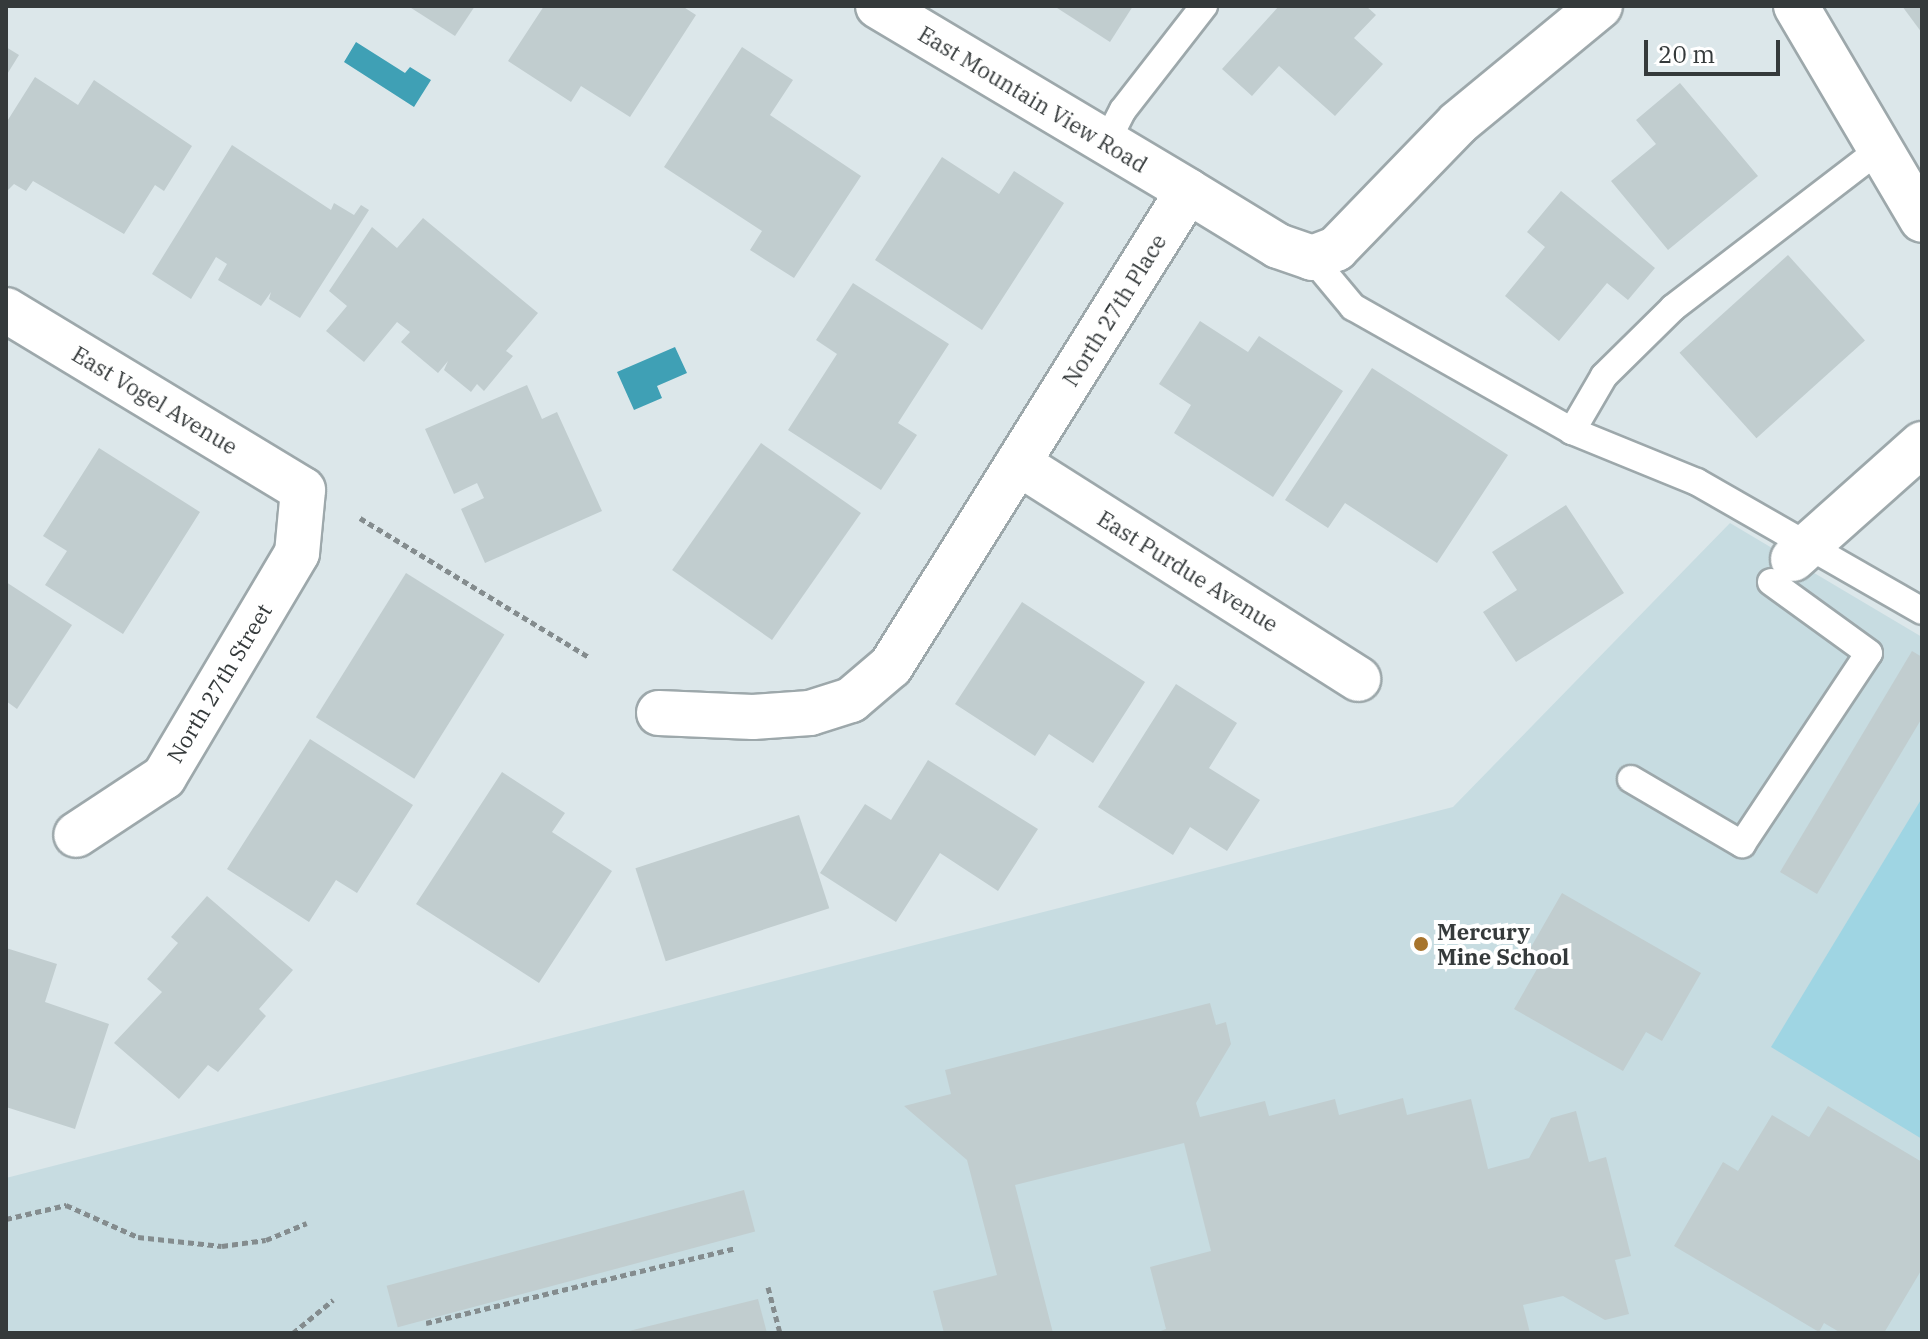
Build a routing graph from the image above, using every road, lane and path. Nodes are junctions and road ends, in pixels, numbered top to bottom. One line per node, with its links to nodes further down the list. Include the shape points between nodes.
1 (878, 6): 5 (street, East Mountain View Road)
2 (1204, 6): 5 (lane, via 1123,110)
3 (1600, 6): 9 (street, via 1458,123 1355,233 1336,249)
4 (1796, 6): 6 (street)
5 (1106, 143): 7 (street, East Mountain View Road)
6 (1880, 149): 8 (street); 11 (lane, via 1673,308 1604,376)
7 (1188, 191): 9 (street, via 1278,246); 13 (street, North 27th Place)
8 (1922, 220)
9 (1312, 258): 11 (lane, via 1353,307)
10 (6, 310): 14 (street, East Vogel Avenue)
11 (1572, 431): 16 (lane, via 1667,467)
12 (1922, 444): 16 (street)
13 (1018, 463): 19 (street, East Purdue Avenue); 20 (street, North 27th Place, via 891,666 851,700 810,713 753,717)
14 (303, 490): 22 (street, North 27th Street, via 297,553 164,777)
15 (360, 518): 18 (path)
16 (1791, 562): 17 (lane); 21 (lane, via 1869,653 1742,844)
17 (1922, 611)
18 (589, 657)
19 (1358, 679)
20 (659, 713)
21 (1631, 779)
22 (76, 835)
23 (6, 1219): 24 (path, via 66,1205 138,1237 222,1246 266,1240)
24 (307, 1223)
25 (736, 1248): 28 (path)
26 (768, 1287): 30 (path)
27 (333, 1300): 29 (path)
28 (426, 1323)
29 (293, 1333)
30 (780, 1333)

